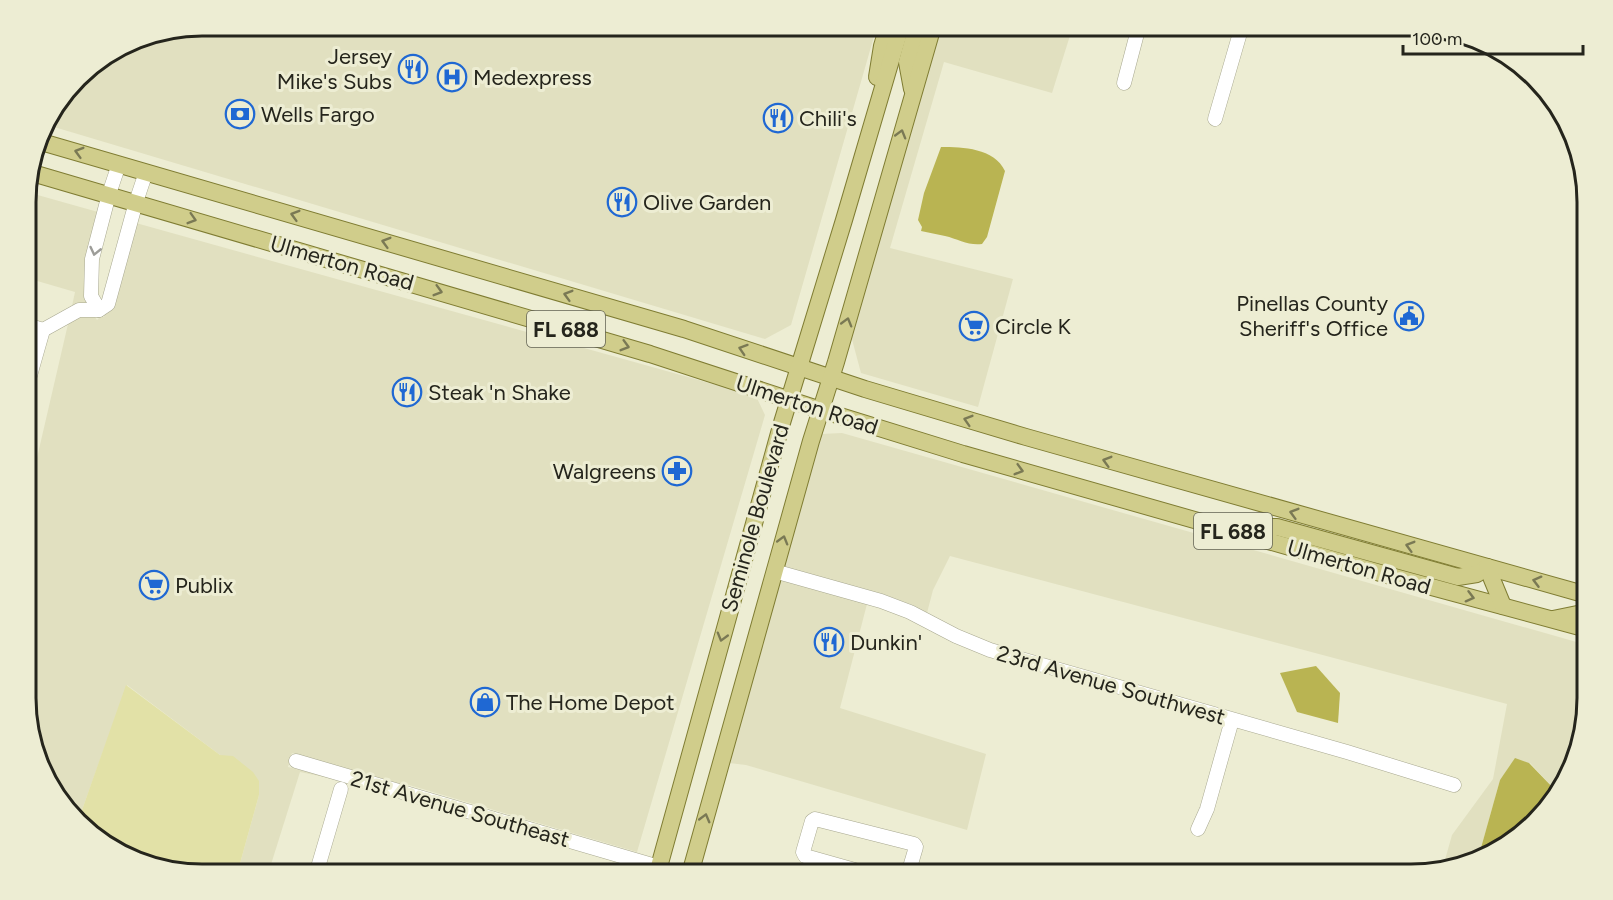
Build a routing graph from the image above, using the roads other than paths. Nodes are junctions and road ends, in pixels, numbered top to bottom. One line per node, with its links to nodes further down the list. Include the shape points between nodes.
1 (885, 36): 11 (main road)
2 (898, 36): 11 (main road, Seminole Boulevard)
3 (914, 36): 8 (main road, via 907,62)
4 (930, 36): 8 (main road, Seminole Boulevard)
5 (1136, 36): 7 (street)
6 (1239, 36): 9 (street)
7 (1124, 83)
8 (913, 94): 22 (main road, Seminole Boulevard, one-way to 8)
9 (1215, 119)
10 (47, 143): 12 (main road, Ulmerton Road / FL 688, one-way to 10)
11 (866, 145): 21 (main road, Seminole Boulevard)
12 (119, 164): 13 (main road, Ulmerton Road / FL 688); 15 (street)
13 (147, 172): 16 (street); 21 (main road, Ulmerton Road / FL 688, one-way to 13, via 684,329)
14 (38, 175): 15 (main road, Ulmerton Road / FL 688)
15 (108, 194): 16 (main road, Ulmerton Road / FL 688); 17 (street, one-way to 17, via 92,259 91,296)
16 (136, 202): 17 (street, via 108,304); 23 (main road, Ulmerton Road / FL 688, one-way to 23)
17 (99, 310): 19 (street, via 80,310)
18 (36, 328): 19 (street)
19 (43, 330): 20 (street)
20 (36, 354)
21 (799, 367): 22 (main road, Ulmerton Road / FL 688); 23 (main road, Seminole Boulevard)
22 (831, 378): 24 (main road, Seminole Boulevard); 26 (main road, Ulmerton Road / FL 688, one-way to 22)
23 (789, 399): 24 (main road, Ulmerton Road / FL 688); 40 (main road, Seminole Boulevard, one-way to 40, via 717,655)
24 (821, 410): 25 (main road, Ulmerton Road / FL 688, one-way to 25); 27 (main road, Seminole Boulevard, one-way to 24)
25 (1216, 527): 26 (main road, via 1277,527 1458,577 1477,574); 29 (main road, Ulmerton Road / FL 688, one-way to 29)
26 (1487, 567): 28 (main road, Ulmerton Road / FL 688, one-way to 26); 29 (main road)
27 (774, 572): 33 (street, 23rd Avenue Southwest, via 881,601 990,650); 41 (main road, Seminole Boulevard, one-way to 27)
28 (1577, 592)
29 (1503, 606): 31 (main road, Ulmerton Road / FL 688)
30 (1577, 614): 31 (main road)
31 (1551, 619): 32 (main road, Ulmerton Road / FL 688)
32 (1577, 626)
33 (1232, 720): 35 (street, 23rd Avenue Southwest); 37 (street)
34 (296, 762): 39 (street, 21st Avenue Southeast)
35 (1454, 785)
36 (341, 789): 38 (street)
37 (1198, 830)
38 (319, 864)
39 (635, 864)
40 (664, 864)
41 (693, 864)
42 (833, 864): 43 (street, via 803,852 815,819 914,844)
43 (911, 864)

